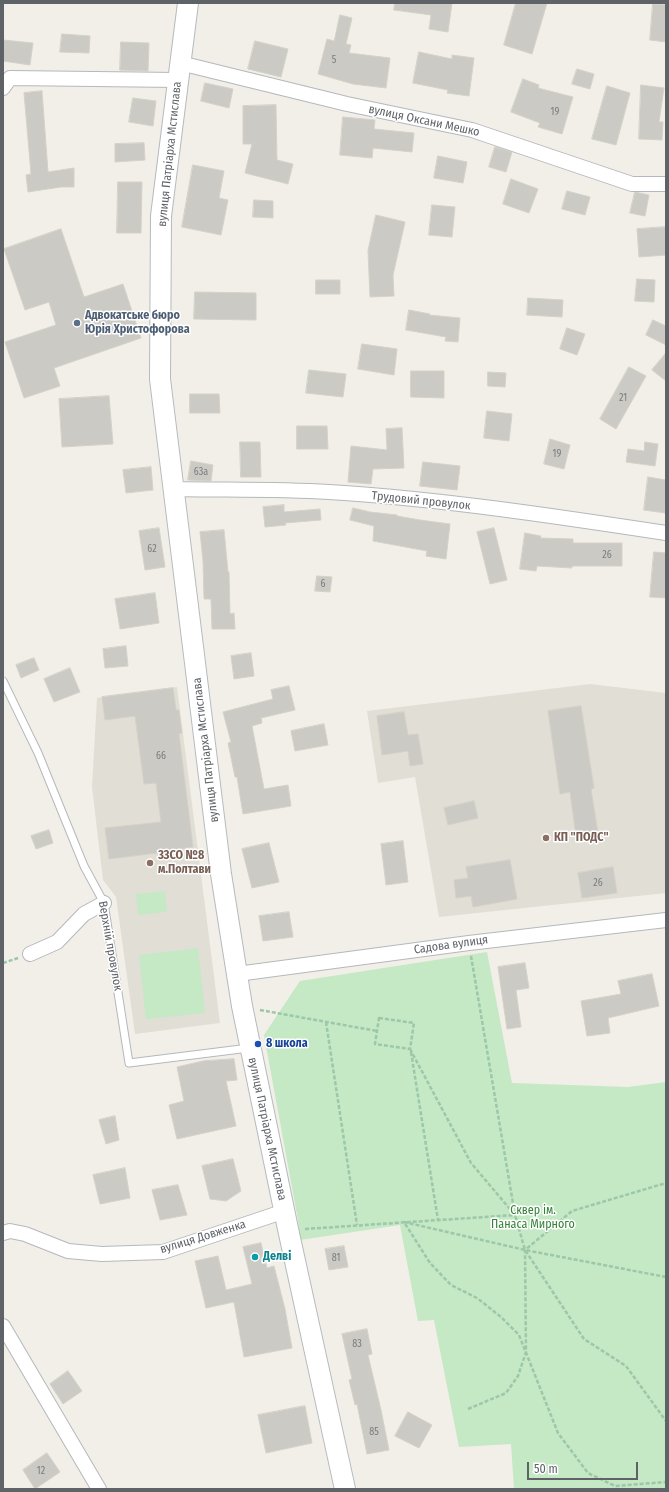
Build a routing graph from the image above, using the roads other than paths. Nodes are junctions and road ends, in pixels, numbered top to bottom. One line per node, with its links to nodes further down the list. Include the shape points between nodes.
1 (188, 3): 2 (main road, вулиця Патріарха Мстислава)
2 (179, 71): 3 (street, вулиця Оксани Мешко, via 10,78); 4 (street, вулиця Оксани Мешко, via 472,130 632,184); 5 (main road, вулиця Патріарха Мстислава, via 161,216 160,380)
3 (3, 88)
4 (666, 184)
5 (174, 489): 6 (street, Трудовий провулок, via 328,492 416,499); 11 (main road, вулиця Патріарха Мстислава, via 221,874)
6 (666, 533)
7 (3, 680): 8 (lane, Верхній провулок, via 38,753 84,866)
8 (104, 903): 10 (street, via 84,914 57,942); 12 (lane, Верхній провулок, via 129,1063)
9 (666, 920): 11 (street, Садова вулиця)
10 (30, 954)
11 (237, 974): 12 (main road, вулиця Патріарха Мстислава)
12 (250, 1048): 13 (main road, вулиця Патріарха Мстислава)
13 (286, 1220): 14 (street, вулиця Довженка, via 163,1252 102,1254 68,1251 25,1234 10,1231); 17 (main road, вулиця Патріарха Мстислава)
14 (3, 1233)
15 (3, 1326): 16 (street)
16 (99, 1489)
17 (345, 1489)

